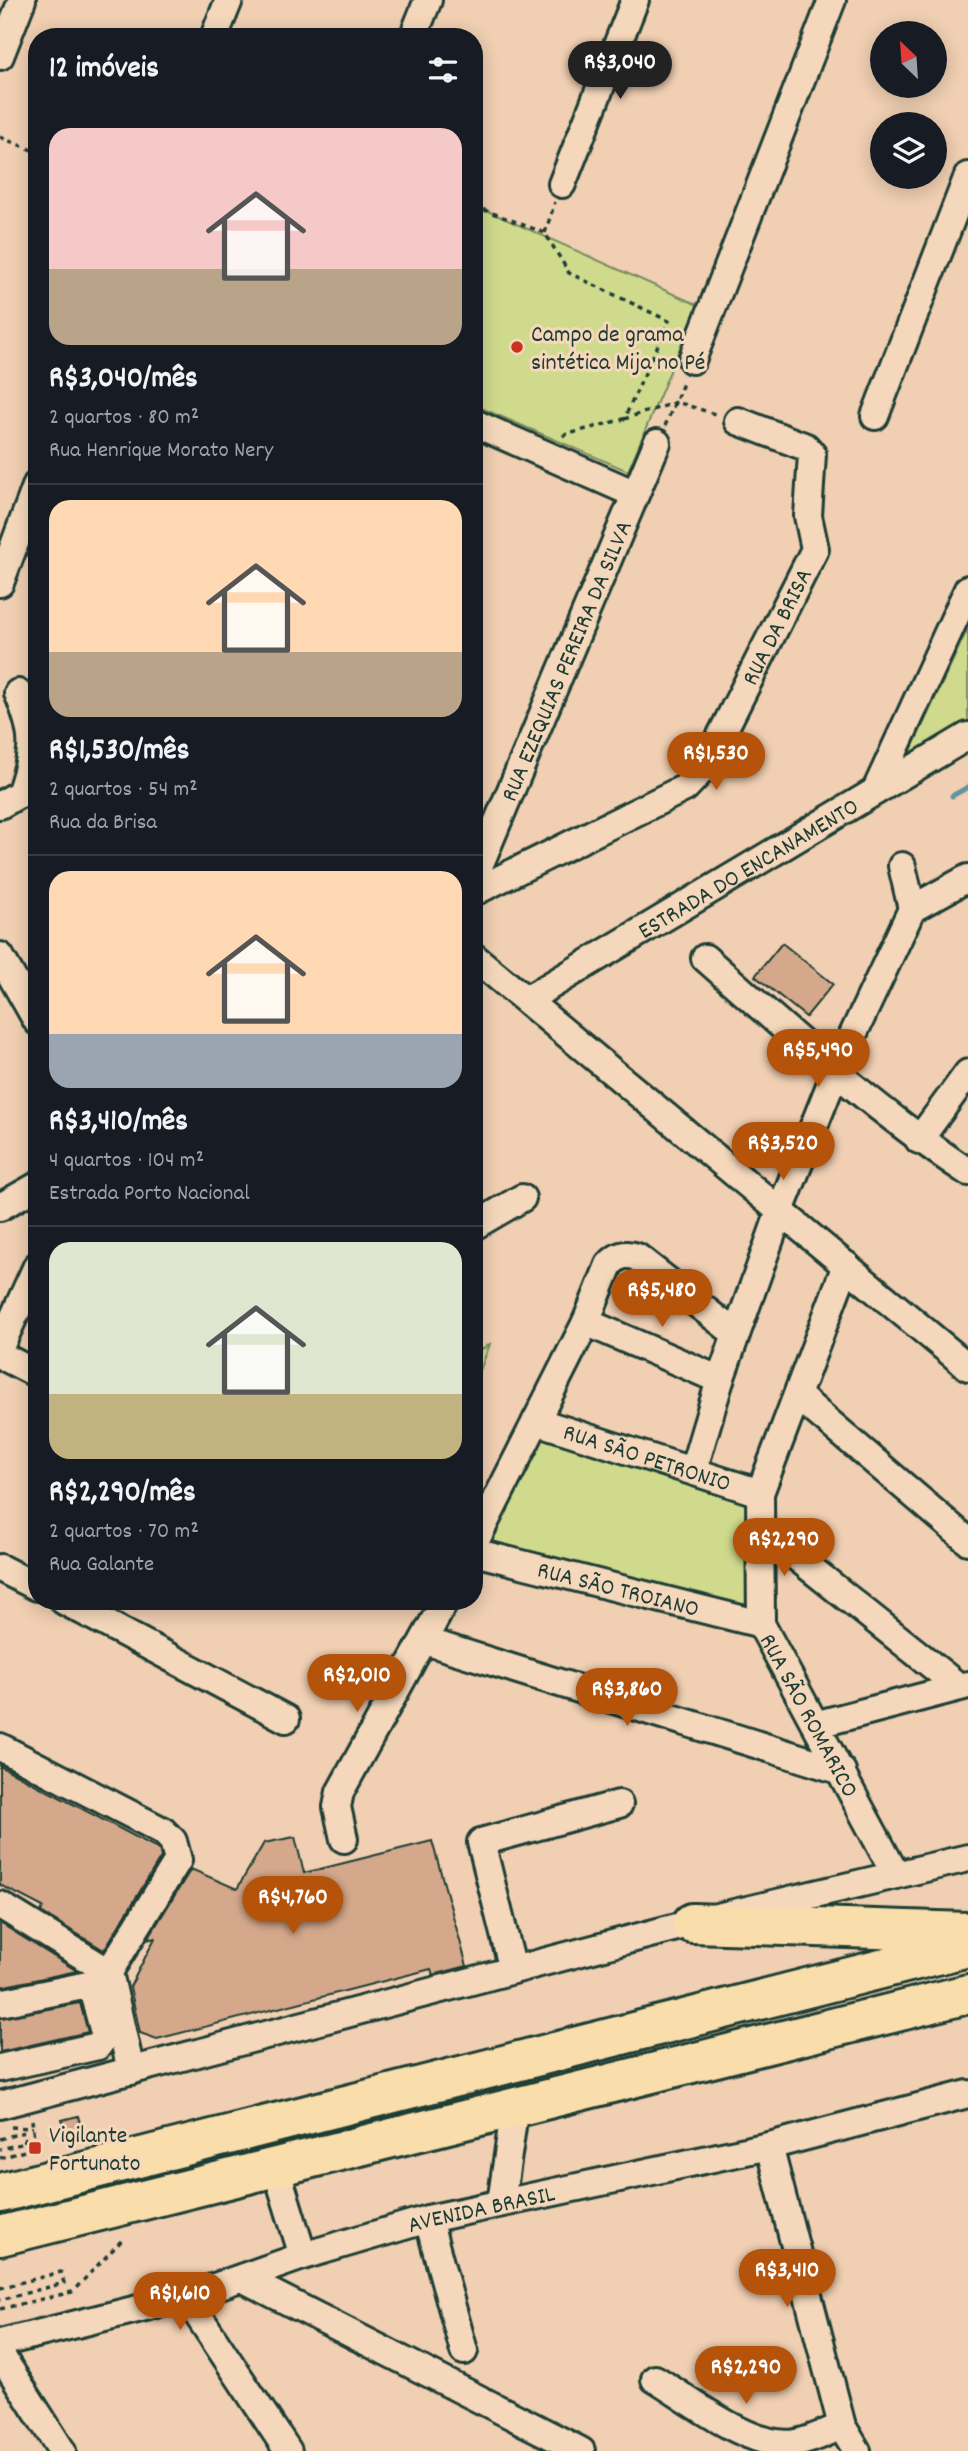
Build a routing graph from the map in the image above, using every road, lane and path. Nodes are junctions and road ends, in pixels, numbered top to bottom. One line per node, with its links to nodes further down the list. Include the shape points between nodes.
1 (22, 0): 8 (street)
2 (229, 0): 6 (street)
3 (428, 0): 7 (street)
4 (635, 0): 12 (street)
5 (832, 0): 15 (street)
6 (218, 28)
7 (417, 28)
8 (0, 56)
9 (0, 137): 10 (path)
10 (28, 148)
11 (968, 176): 17 (street)
12 (562, 184): 14 (path)
13 (483, 209): 14 (path)
14 (545, 233): 18 (path, via 569,273 668,321)
15 (692, 359): 16 (path)
16 (677, 402): 18 (path); 19 (path); 22 (path)
17 (875, 416)
18 (624, 419): 21 (path)
19 (738, 421): 36 (street, RUA DA BRISA, via 806,447 812,454 808,516 815,550 696,780)
20 (483, 428): 23 (street)
21 (550, 438)
22 (657, 443): 23 (street, RUA EZEQUIAS PEREIRA DA SILVA)
23 (635, 494): 33 (street, RUA EZEQUIAS PEREIRA DA SILVA)
24 (28, 508): 25 (street)
25 (0, 583)
26 (968, 589): 31 (street)
27 (18, 693): 28 (street)
28 (28, 718)
29 (968, 736): 31 (street, ESTRADA DO ENCANAMENTO)
30 (28, 769): 32 (street)
31 (876, 790): 41 (street, ESTRADA DO ENCANAMENTO)
32 (19, 795)
33 (483, 857)
34 (902, 866): 37 (street)
35 (968, 878): 37 (street)
36 (483, 888)
37 (912, 909): 43 (street)
38 (0, 956): 42 (street)
39 (705, 958): 43 (street)
40 (483, 964): 41 (street)
41 (527, 999): 50 (street)
42 (28, 1005)
43 (835, 1073): 45 (street); 50 (street)
44 (968, 1073): 45 (street)
45 (919, 1140): 46 (street)
46 (968, 1172)
47 (28, 1191): 49 (street)
48 (522, 1198): 51 (street)
49 (0, 1207)
50 (780, 1210): 52 (street); 55 (street)
51 (483, 1221)
52 (846, 1265): 58 (street); 61 (street, RUA SÃO ROMARICO)
53 (28, 1286): 56 (street)
54 (586, 1322): 55 (street, via 609,1265 621,1255 637,1257); 60 (street); 62 (street)
55 (736, 1334): 60 (street)
56 (0, 1347)
57 (0, 1355): 59 (street)
58 (968, 1367)
59 (28, 1369)
60 (720, 1380): 63 (street)
61 (798, 1396): 64 (street, RUA SÃO ROMARICO); 67 (street)
62 (536, 1421): 63 (street, RUA SÃO PETRONIO); 65 (street)
63 (693, 1471): 64 (street, RUA SÃO PETRONIO)
64 (760, 1493): 66 (street, RUA SÃO ROMARICO)
65 (483, 1526)
66 (760, 1528): 73 (street, RUA SÃO ROMARICO); 75 (street)
67 (968, 1541)
68 (483, 1554): 73 (street, RUA SÃO TROIANO)
69 (0, 1568): 70 (street)
70 (28, 1582)
71 (81, 1610): 76 (street)
72 (440, 1610): 74 (street)
73 (761, 1623): 77 (street, RUA SÃO ROMARICO)
74 (425, 1641): 79 (street); 81 (street, via 340,1792 337,1807)
75 (964, 1686): 77 (street)
76 (286, 1719)
77 (818, 1724): 79 (street, RUA SÃO ROMARICO)
78 (0, 1747): 89 (street, via 163,1831 177,1851 178,1860)
79 (842, 1771): 83 (street, RUA SÃO ROMARICO)
80 (619, 1804): 88 (street, via 481,1842)
81 (344, 1839)
82 (968, 1858): 83 (street)
83 (896, 1875): 85 (street)
84 (0, 1905): 89 (street)
85 (692, 1923): 86 (highway); 88 (street)
86 (968, 1932)
87 (968, 1947): 105 (highway)
88 (513, 1970): 93 (street)
89 (109, 1972): 93 (street)
90 (968, 1994): 97 (highway)
91 (0, 2003): 92 (street, via 88,1985 105,2036 98,2046)
92 (0, 2068)
93 (131, 2071): 95 (street)
94 (968, 2094): 101 (street, AVENIDA BRASIL)
95 (30, 2096): 96 (street); 99 (path)
96 (0, 2105)
97 (515, 2106): 104 (highway); 106 (street)
98 (0, 2126): 99 (path)
99 (33, 2128): 103 (path, via 35,2148)
100 (0, 2139): 102 (path, via 24,2132 25,2143)
101 (769, 2146): 106 (street, AVENIDA BRASIL); 120 (street)
102 (0, 2149)
103 (0, 2158)
104 (276, 2168): 108 (highway); 110 (street)
105 (0, 2193)
106 (501, 2203): 107 (street, AVENIDA BRASIL)
107 (428, 2219): 110 (street, AVENIDA BRASIL); 117 (street)
108 (0, 2236)
109 (124, 2238): 115 (path, via 72,2292)
110 (303, 2256): 111 (street, AVENIDA BRASIL)
111 (242, 2278): 113 (street, AVENIDA BRASIL); 123 (street)
112 (0, 2288): 114 (path, via 61,2272 64,2283)
113 (186, 2297): 116 (street, AVENIDA BRASIL); 122 (street)
114 (0, 2300)
115 (0, 2309)
116 (0, 2343)
117 (464, 2351)
118 (0, 2354): 121 (street)
119 (655, 2379): 120 (street, via 748,2434 771,2442 794,2443)
120 (842, 2426): 124 (street)
121 (62, 2451)
122 (288, 2451)
123 (581, 2451)
124 (857, 2451)

